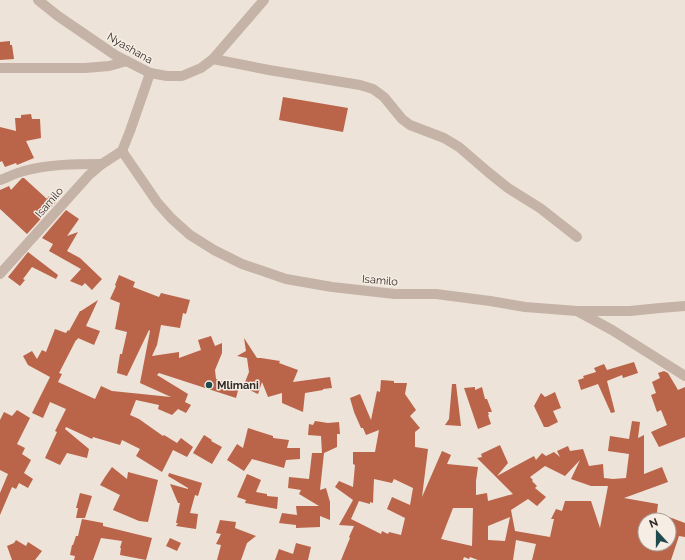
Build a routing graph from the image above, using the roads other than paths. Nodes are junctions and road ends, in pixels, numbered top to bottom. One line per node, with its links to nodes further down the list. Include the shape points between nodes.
1 (38, 0): 4 (street, Nyashana)
2 (264, 0): 3 (street, Nyashana)
3 (213, 59): 6 (street, Nyashana, via 201,68 182,76); 10 (street, via 373,89 384,97 410,126 444,138 459,147 508,188 540,208)
4 (126, 61): 5 (street, via 109,66 85,68); 6 (street, Nyashana)
5 (0, 68)
6 (150, 73): 7 (street)
7 (122, 151): 8 (street, Isamilo); 13 (street, Isamilo, via 157,202 190,236 242,264 286,279 332,287 395,294 436,294 525,307)
8 (102, 164): 9 (street, via 49,166 24,171); 11 (street, Isamilo, via 89,175)
9 (0, 180)
10 (576, 237)
11 (0, 274)
12 (685, 306): 13 (street, Isamilo, via 630,311)
13 (577, 311): 14 (street)
14 (685, 376)

